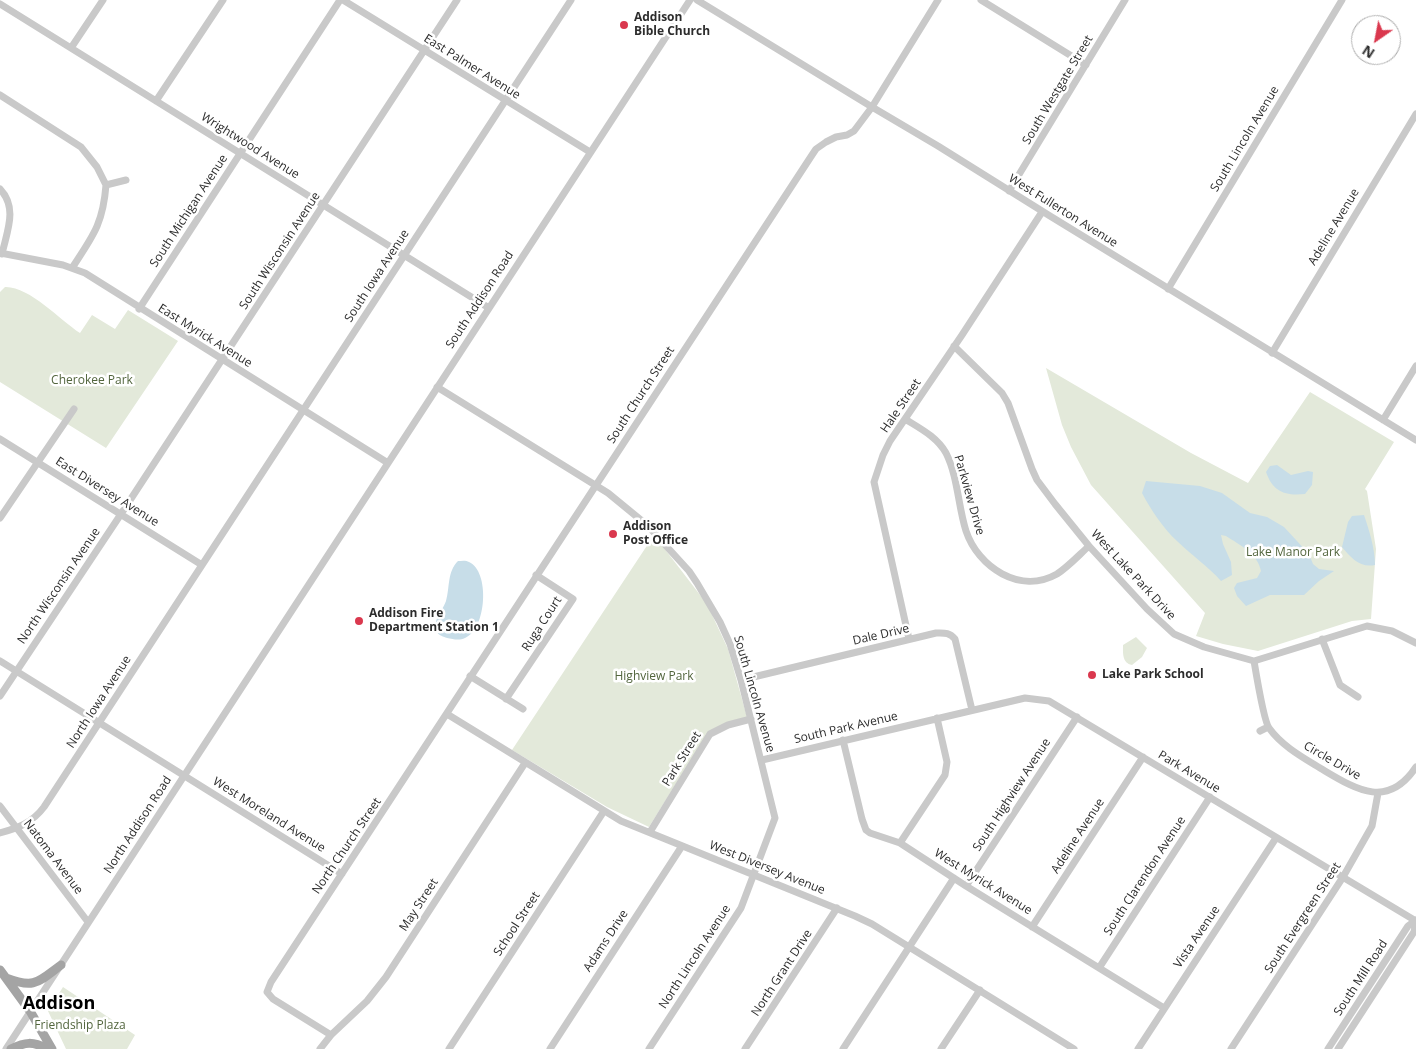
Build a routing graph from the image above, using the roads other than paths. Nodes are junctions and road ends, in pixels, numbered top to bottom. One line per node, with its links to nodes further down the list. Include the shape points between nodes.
1 (103, 0): 13 (street)
2 (222, 0): 17 (street)
3 (342, 0): 14 (street, East Palmer Avenue); 22 (street, South Michigan Avenue)
4 (457, 0): 14 (street, South Wisconsin Avenue)
5 (571, 0): 18 (street, South Iowa Avenue)
6 (690, 0): 21 (street, South Addison Road)
7 (697, 0): 19 (street, West Fullerton Avenue)
8 (938, 0): 19 (street, South Church Street)
9 (981, 0): 15 (street)
10 (1125, 0): 15 (street, South Westgate Street)
11 (1342, 0): 32 (street, South Lincoln Avenue)
12 (0, 4): 13 (street, Wrightwood Avenue)
13 (71, 48): 17 (street, Wrightwood Avenue)
14 (424, 50): 18 (street, East Palmer Avenue); 27 (street, South Wisconsin Avenue)
15 (1086, 64): 26 (street, South Westgate Street)
16 (0, 95): 24 (street, via 81,147)
17 (156, 101): 22 (street, Wrightwood Avenue)
18 (505, 101): 21 (street, East Palmer Avenue); 30 (street, South Iowa Avenue)
19 (872, 107): 26 (street, West Fullerton Avenue); 48 (street, South Church Street, via 854,131 816,148)
20 (1416, 114): 36 (street, Adeline Avenue)
21 (590, 152): 33 (street, South Addison Road)
22 (240, 153): 27 (street, Wrightwood Avenue); 34 (street, South Michigan Avenue)
23 (126, 180): 24 (street)
24 (106, 185): 31 (street, via 98,226)
25 (0, 189): 29 (street, via 7,197 11,211)
26 (1009, 190): 28 (street, West Fullerton Avenue)
27 (323, 205): 30 (street, Wrightwood Avenue); 37 (street, South Wisconsin Avenue)
28 (1042, 212): 32 (street, West Fullerton Avenue); 35 (street, Hale Street)
29 (1, 253): 31 (street, East Myrick Avenue)
30 (403, 255): 33 (street, Wrightwood Avenue); 41 (street, South Iowa Avenue)
31 (72, 268): 34 (street, East Myrick Avenue, via 85,273)
32 (1168, 289): 36 (street, West Fullerton Avenue)
33 (489, 308): 39 (street, South Addison Road)
34 (139, 309): 37 (street, East Myrick Avenue)
35 (954, 346): 42 (street, Hale Street); 51 (street, West Lake Park Drive, via 1002,393 1037,480)
36 (1272, 353): 43 (street, West Fullerton Avenue)
37 (222, 360): 41 (street, East Myrick Avenue); 49 (street, South Wisconsin Avenue)
38 (1416, 366): 43 (street)
39 (437, 387): 47 (street, South Addison Road); 48 (street, South Lincoln Avenue)
40 (74, 409): 46 (street)
41 (304, 410): 47 (street, East Myrick Avenue); 52 (street, South Iowa Avenue)
42 (905, 419): 51 (street, Parkview Drive, via 932,436 945,453 970,541 995,570 1021,580 1041,580 1058,573); 55 (street, Hale Street, via 883,456 874,482)
43 (1383, 420): 45 (street, West Fullerton Avenue)
44 (0, 439): 46 (street, East Diversey Avenue)
45 (1416, 440)
46 (37, 462): 49 (street, East Diversey Avenue); 50 (street)
47 (388, 463): 54 (street, South Addison Road)
48 (596, 485): 53 (street, South Church Street); 62 (street, South Lincoln Avenue, via 652,529 689,571 720,622)
49 (121, 514): 52 (street, East Diversey Avenue); 60 (street, North Wisconsin Avenue)
50 (0, 518)
51 (1089, 546): 58 (street, West Lake Park Drive, via 1174,634 1204,647)
52 (202, 565): 72 (street, North Iowa Avenue)
53 (536, 575): 61 (street, South Church Street); 65 (street, Ruga Court, via 573,599)
54 (290, 613): 80 (street, North Addison Road)
55 (909, 639): 62 (street, Dale Drive); 67 (street, Dale Drive, via 944,633 952,636)
56 (1322, 640): 57 (street, via 1367,626 1392,631); 58 (street); 64 (street, via 1340,685)
57 (1416, 643)
58 (1254, 661): 73 (street)
59 (0, 662): 60 (street, West Moreland Avenue)
60 (16, 671): 63 (street, North Wisconsin Avenue); 72 (street, West Moreland Avenue)
61 (470, 676): 65 (street); 68 (street, South Church Street)
62 (741, 680): 71 (street, South Lincoln Avenue)
63 (0, 696)
64 (1358, 697)
65 (506, 699): 66 (street)
66 (523, 710)
67 (972, 710): 69 (street, Park Avenue, via 1025,698 1049,701); 70 (street, Park Avenue)
68 (447, 714): 78 (street, West Diversey Avenue); 91 (street, North Church Street)
69 (1077, 717): 76 (street, Park Avenue); 95 (street, South Highview Avenue)
70 (937, 718): 75 (street, South Park Avenue); 89 (street, via 946,769 943,779)
71 (751, 719): 77 (street, South Lincoln Avenue); 86 (street, Park Street, via 710,734)
72 (99, 724): 80 (street, West Moreland Avenue); 85 (street, North Iowa Avenue, via 40,812)
73 (1268, 727): 74 (street); 81 (street, Circle Drive, via 1294,753 1357,790)
74 (1260, 731)
75 (843, 740): 77 (street, South Park Avenue); 89 (street, West Myrick Avenue, via 866,830)
76 (1143, 757): 82 (street, Park Avenue); 99 (street, Adeline Avenue)
77 (762, 760): 92 (street, South Lincoln Avenue, via 775,818)
78 (525, 763): 84 (street, West Diversey Avenue); 108 (street, May Street, via 386,977 367,1001)
79 (1416, 767): 81 (street, via 1406,780)
80 (184, 776): 91 (street, West Moreland Avenue); 98 (street, North Addison Road)
81 (1378, 792): 93 (street, South Evergreen Street, via 1372,826)
82 (1210, 797): 88 (street, Park Avenue); 102 (street, South Clarendon Avenue)
83 (0, 806): 85 (street, Natoma Avenue)
84 (604, 811): 86 (street, West Diversey Avenue); 114 (street, School Street)
85 (17, 828): 87 (street, North Iowa Avenue); 98 (street, Natoma Avenue)
86 (650, 832): 90 (street, West Diversey Avenue)
87 (0, 833)
88 (1276, 838): 93 (street, Park Avenue); 106 (street, Vista Avenue)
89 (900, 843): 94 (street, West Myrick Avenue)
90 (682, 846): 92 (street, West Diversey Avenue); 115 (street, Adams Drive)
91 (342, 874): 108 (street, North Church Street, via 270,982 268,992 273,999)
92 (754, 875): 96 (street, West Diversey Avenue); 116 (street, North Lincoln Avenue, via 741,908)
93 (1343, 877): 97 (street, Park Avenue); 122 (street, South Evergreen Street)
94 (954, 878): 95 (street, West Myrick Avenue); 100 (street)
95 (966, 886): 99 (street, West Myrick Avenue)
96 (837, 908): 100 (street, West Diversey Avenue); 117 (street, North Grant Drive)
97 (1416, 921): 123 (street, South Mill Road, via 1408,926); 124 (street, South Mill Road, via 1414,932)
98 (88, 922): 101 (street, North Addison Road)
99 (1032, 927): 102 (street, West Myrick Avenue)
100 (909, 946): 105 (street, West Diversey Avenue); 118 (street)
101 (60, 965): 104 (main road, via 31,984); 107 (street, North Addison Road)
102 (1099, 968): 106 (street, West Myrick Avenue)
103 (0, 970): 104 (main road)
104 (6, 978): 107 (main road)
105 (980, 990): 119 (street); 120 (street, West Diversey Avenue)
106 (1164, 1008): 121 (street, Vista Avenue)
107 (30, 1012): 109 (street, North Addison Road); 112 (main road)
108 (331, 1035): 113 (street, May Street)
109 (6, 1049)
110 (11, 1049): 111 (main road, via 30,1042)
111 (47, 1049)
112 (52, 1049)
113 (320, 1049)
114 (449, 1049)
115 (550, 1049)
116 (648, 1049)
117 (745, 1049)
118 (842, 1049)
119 (941, 1049)
120 (1074, 1049)
121 (1138, 1049)
122 (1232, 1049)
123 (1328, 1049)
124 (1338, 1049)

